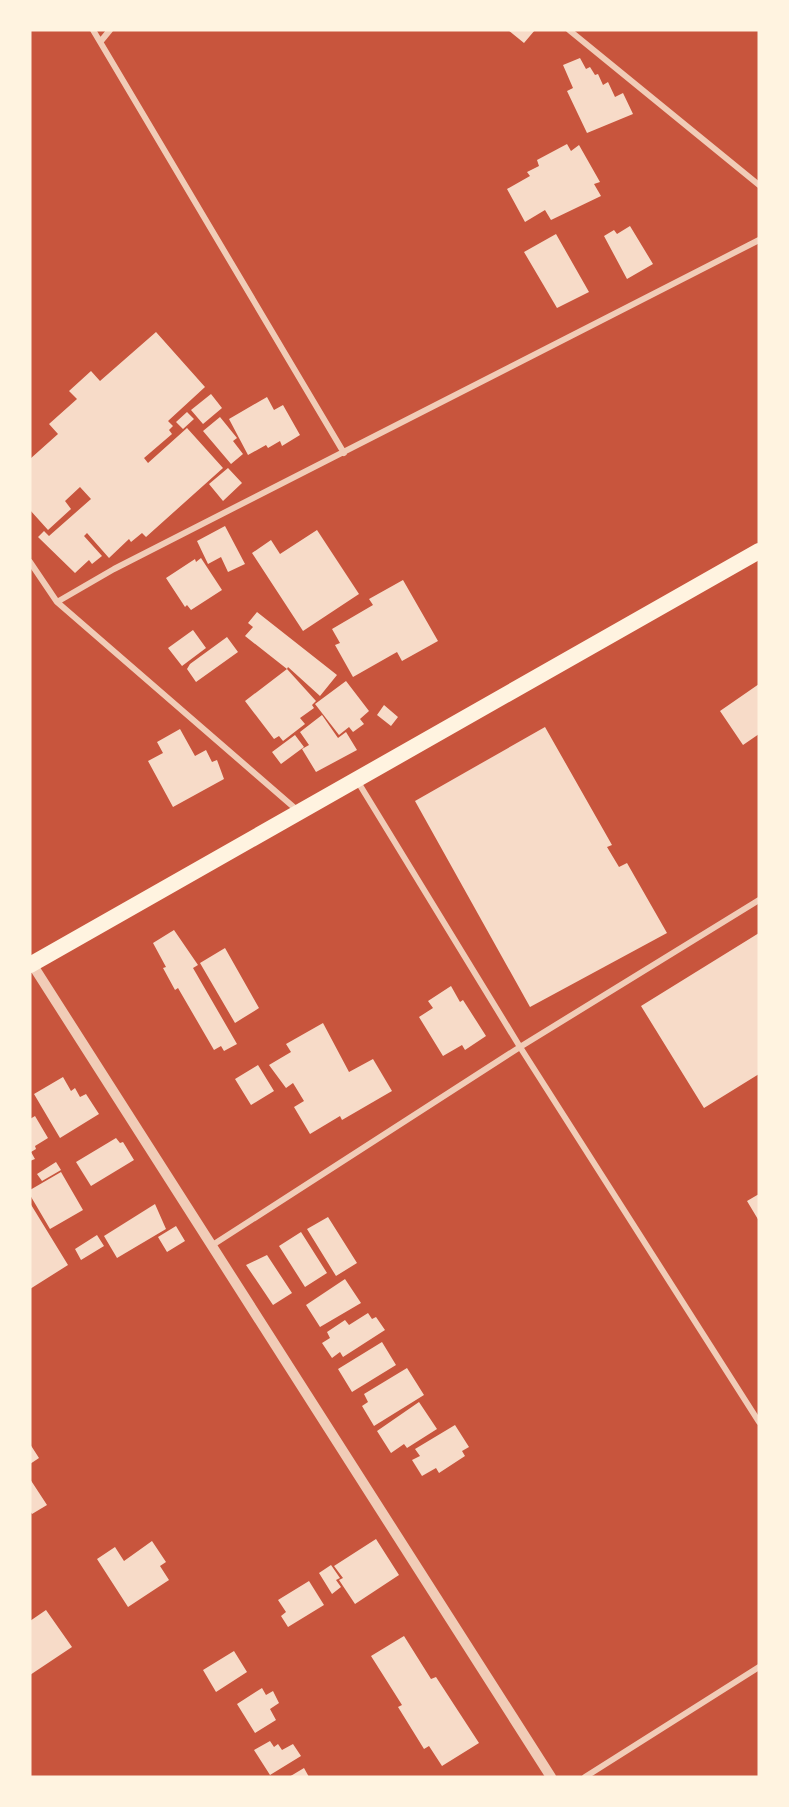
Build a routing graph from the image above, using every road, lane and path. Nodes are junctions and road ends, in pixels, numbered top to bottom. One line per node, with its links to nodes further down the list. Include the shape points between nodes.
1 (93, 30): 4 (street)
2 (110, 30): 4 (street)
3 (569, 30): 5 (street)
4 (100, 41): 7 (street)
5 (759, 185)
6 (759, 240): 7 (street)
7 (345, 453): 10 (street, via 114,569)
8 (759, 551): 11 (highway)
9 (30, 562): 10 (street)
10 (57, 602): 12 (street)
11 (357, 780): 12 (highway); 15 (street)
12 (300, 812): 14 (highway)
13 (759, 900): 15 (street)
14 (31, 965): 16 (street)
15 (520, 1047): 16 (street); 17 (street)
16 (211, 1246): 19 (street)
17 (759, 1422)
18 (759, 1667): 20 (street)
19 (551, 1777)
20 (585, 1777)

